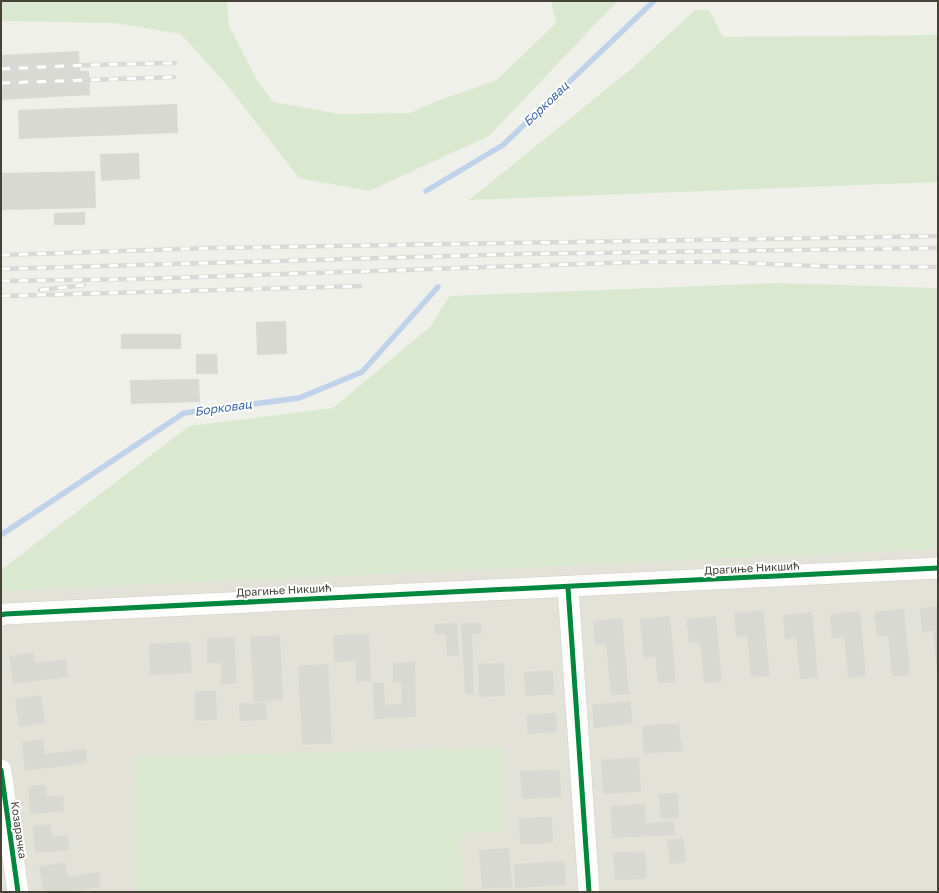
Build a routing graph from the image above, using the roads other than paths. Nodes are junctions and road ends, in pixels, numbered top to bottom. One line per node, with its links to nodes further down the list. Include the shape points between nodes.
1 (938, 568): 2 (street, Драгиње Никшић)
2 (568, 587): 3 (street, Драгиње Никшић); 6 (street)
3 (1, 615)
4 (1, 770): 5 (street, Козарачка)
5 (18, 892)
6 (588, 892)

